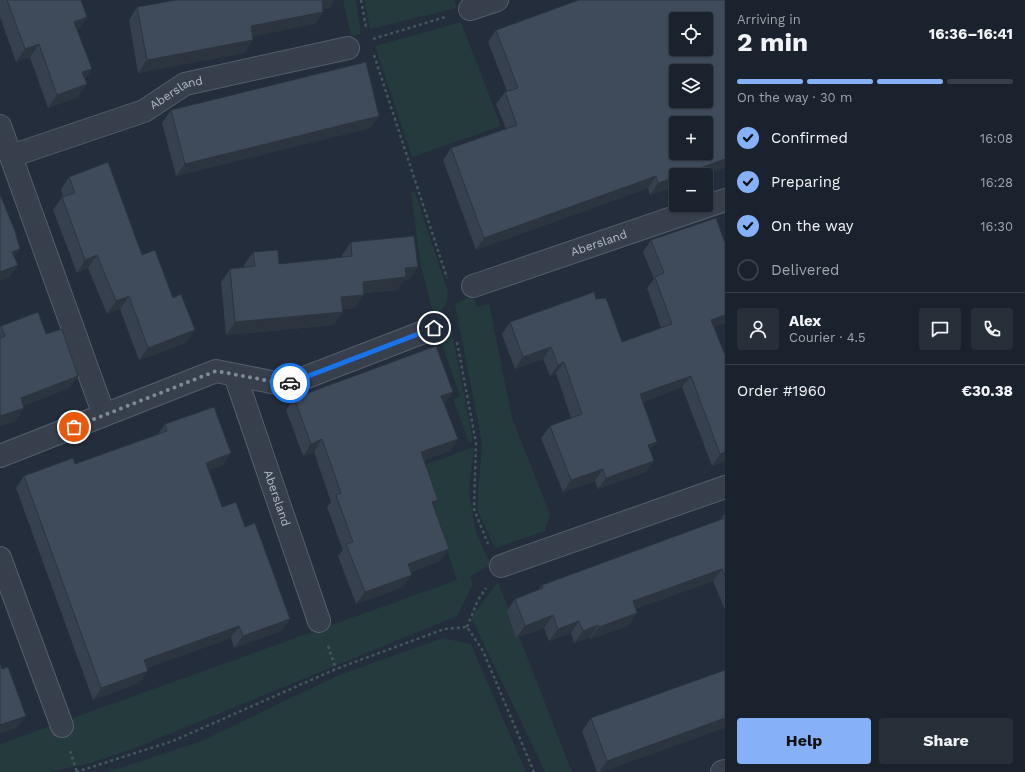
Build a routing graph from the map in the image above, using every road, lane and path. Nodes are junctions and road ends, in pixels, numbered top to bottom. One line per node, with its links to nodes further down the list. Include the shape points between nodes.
1 (361, 0): 4 (path)
2 (497, 0): 3 (street)
3 (470, 9): 4 (path)
4 (369, 40): 5 (path); 9 (path)
5 (348, 48): 7 (street, Abersland, via 185,84 144,111)
6 (0, 126): 7 (street)
7 (11, 156): 14 (street)
8 (725, 200): 10 (street, Abersland)
9 (448, 280)
10 (473, 286)
11 (434, 328): 13 (street, via 286,384)
12 (456, 337): 18 (path, via 476,443 474,509)
13 (235, 375): 14 (street, via 216,371); 19 (street, Abersland)
14 (104, 415): 15 (street)
15 (0, 456)
16 (725, 486): 18 (street)
17 (0, 558): 21 (street)
18 (500, 567): 20 (path, via 478,600)
19 (319, 621)
20 (467, 627): 22 (path, via 444,629 336,669 173,740); 23 (path, via 483,651)
21 (62, 726)
22 (76, 772)
23 (534, 772)

